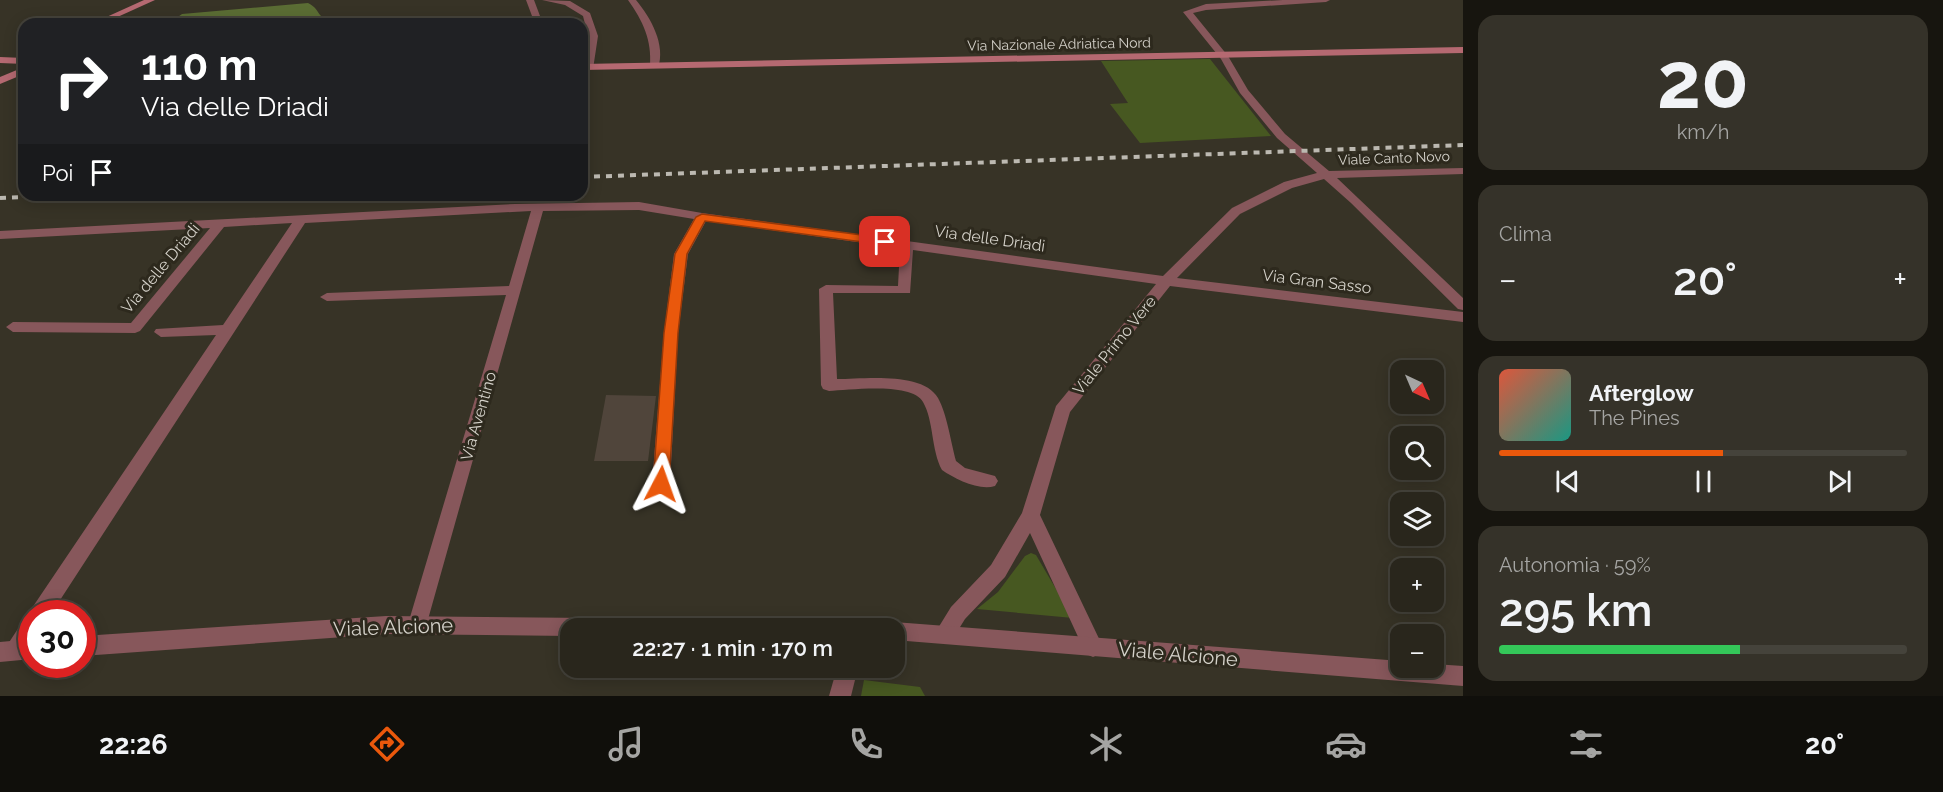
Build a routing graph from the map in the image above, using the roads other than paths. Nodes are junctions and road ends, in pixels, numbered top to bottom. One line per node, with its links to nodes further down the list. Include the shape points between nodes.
1 (151, 0): 6 (main road)
2 (530, 0): 7 (street)
3 (546, 0): 8 (street, via 567,3)
4 (632, 0): 16 (street, via 643,13 655,42)
5 (1326, 0): 12 (street, via 1206,7 1187,12)
6 (109, 18)
7 (537, 18)
8 (588, 18)
9 (588, 18): 13 (street, via 593,36)
10 (1463, 50): 12 (main road, Via Nazionale Adriatica Nord)
11 (18, 53): 14 (main road)
12 (1222, 55): 16 (main road, Via Nazionale Adriatica Nord); 22 (street, via 1244,91 1281,136)
13 (588, 58)
14 (1, 60): 15 (main road)
15 (18, 61)
16 (655, 66): 17 (main road, Via Nazionale Adriatica Nord)
17 (588, 67)
18 (18, 73): 20 (main road)
19 (18, 79): 20 (main road)
20 (2, 80)
21 (1463, 171): 22 (street, Viale Canto Novo)
22 (1325, 175): 23 (street, Viale Canto Novo, via 1288,185); 33 (street)
23 (1246, 206): 30 (street, Viale Primo Vere, via 1236,211)
24 (538, 208): 25 (street, Via delle Driadi, via 639,206); 26 (street, Via delle Driadi); 31 (street, Via Aventino)
25 (702, 217): 29 (street, Via delle Driadi); 39 (street, via 681,254 671,333)
26 (301, 219): 27 (street, Via delle Driadi); 36 (street)
27 (221, 222): 28 (street, Via delle Driadi); 35 (street, Via delle Driadi, via 135,328)
28 (0, 235)
29 (907, 245): 30 (street, Via delle Driadi); 38 (street, via 905,290 826,289 829,385 896,385 923,392 931,400 948,465 969,477)
30 (1166, 281): 34 (street, Via Gran Sasso); 40 (street, Viale Primo Vere, via 1062,410)
31 (514, 290): 32 (street); 42 (street, Via Aventino)
32 (327, 297)
33 (1463, 306)
34 (1463, 317)
35 (13, 327)
36 (226, 330): 37 (street); 41 (street)
37 (161, 332)
38 (988, 481)
39 (661, 484)
40 (1031, 515): 45 (street, Viale Primo Vere, via 998,571); 47 (street)
41 (48, 600)
42 (418, 624): 43 (street, Viale Alcione); 46 (street, Viale Alcione)
43 (560, 626)
44 (905, 631): 45 (street, Viale Alcione)
45 (945, 633): 47 (street, Viale Alcione)
46 (96, 645)
47 (1093, 647): 48 (street, Viale Alcione)
48 (1463, 676)
49 (845, 678): 50 (street)
50 (840, 696)

